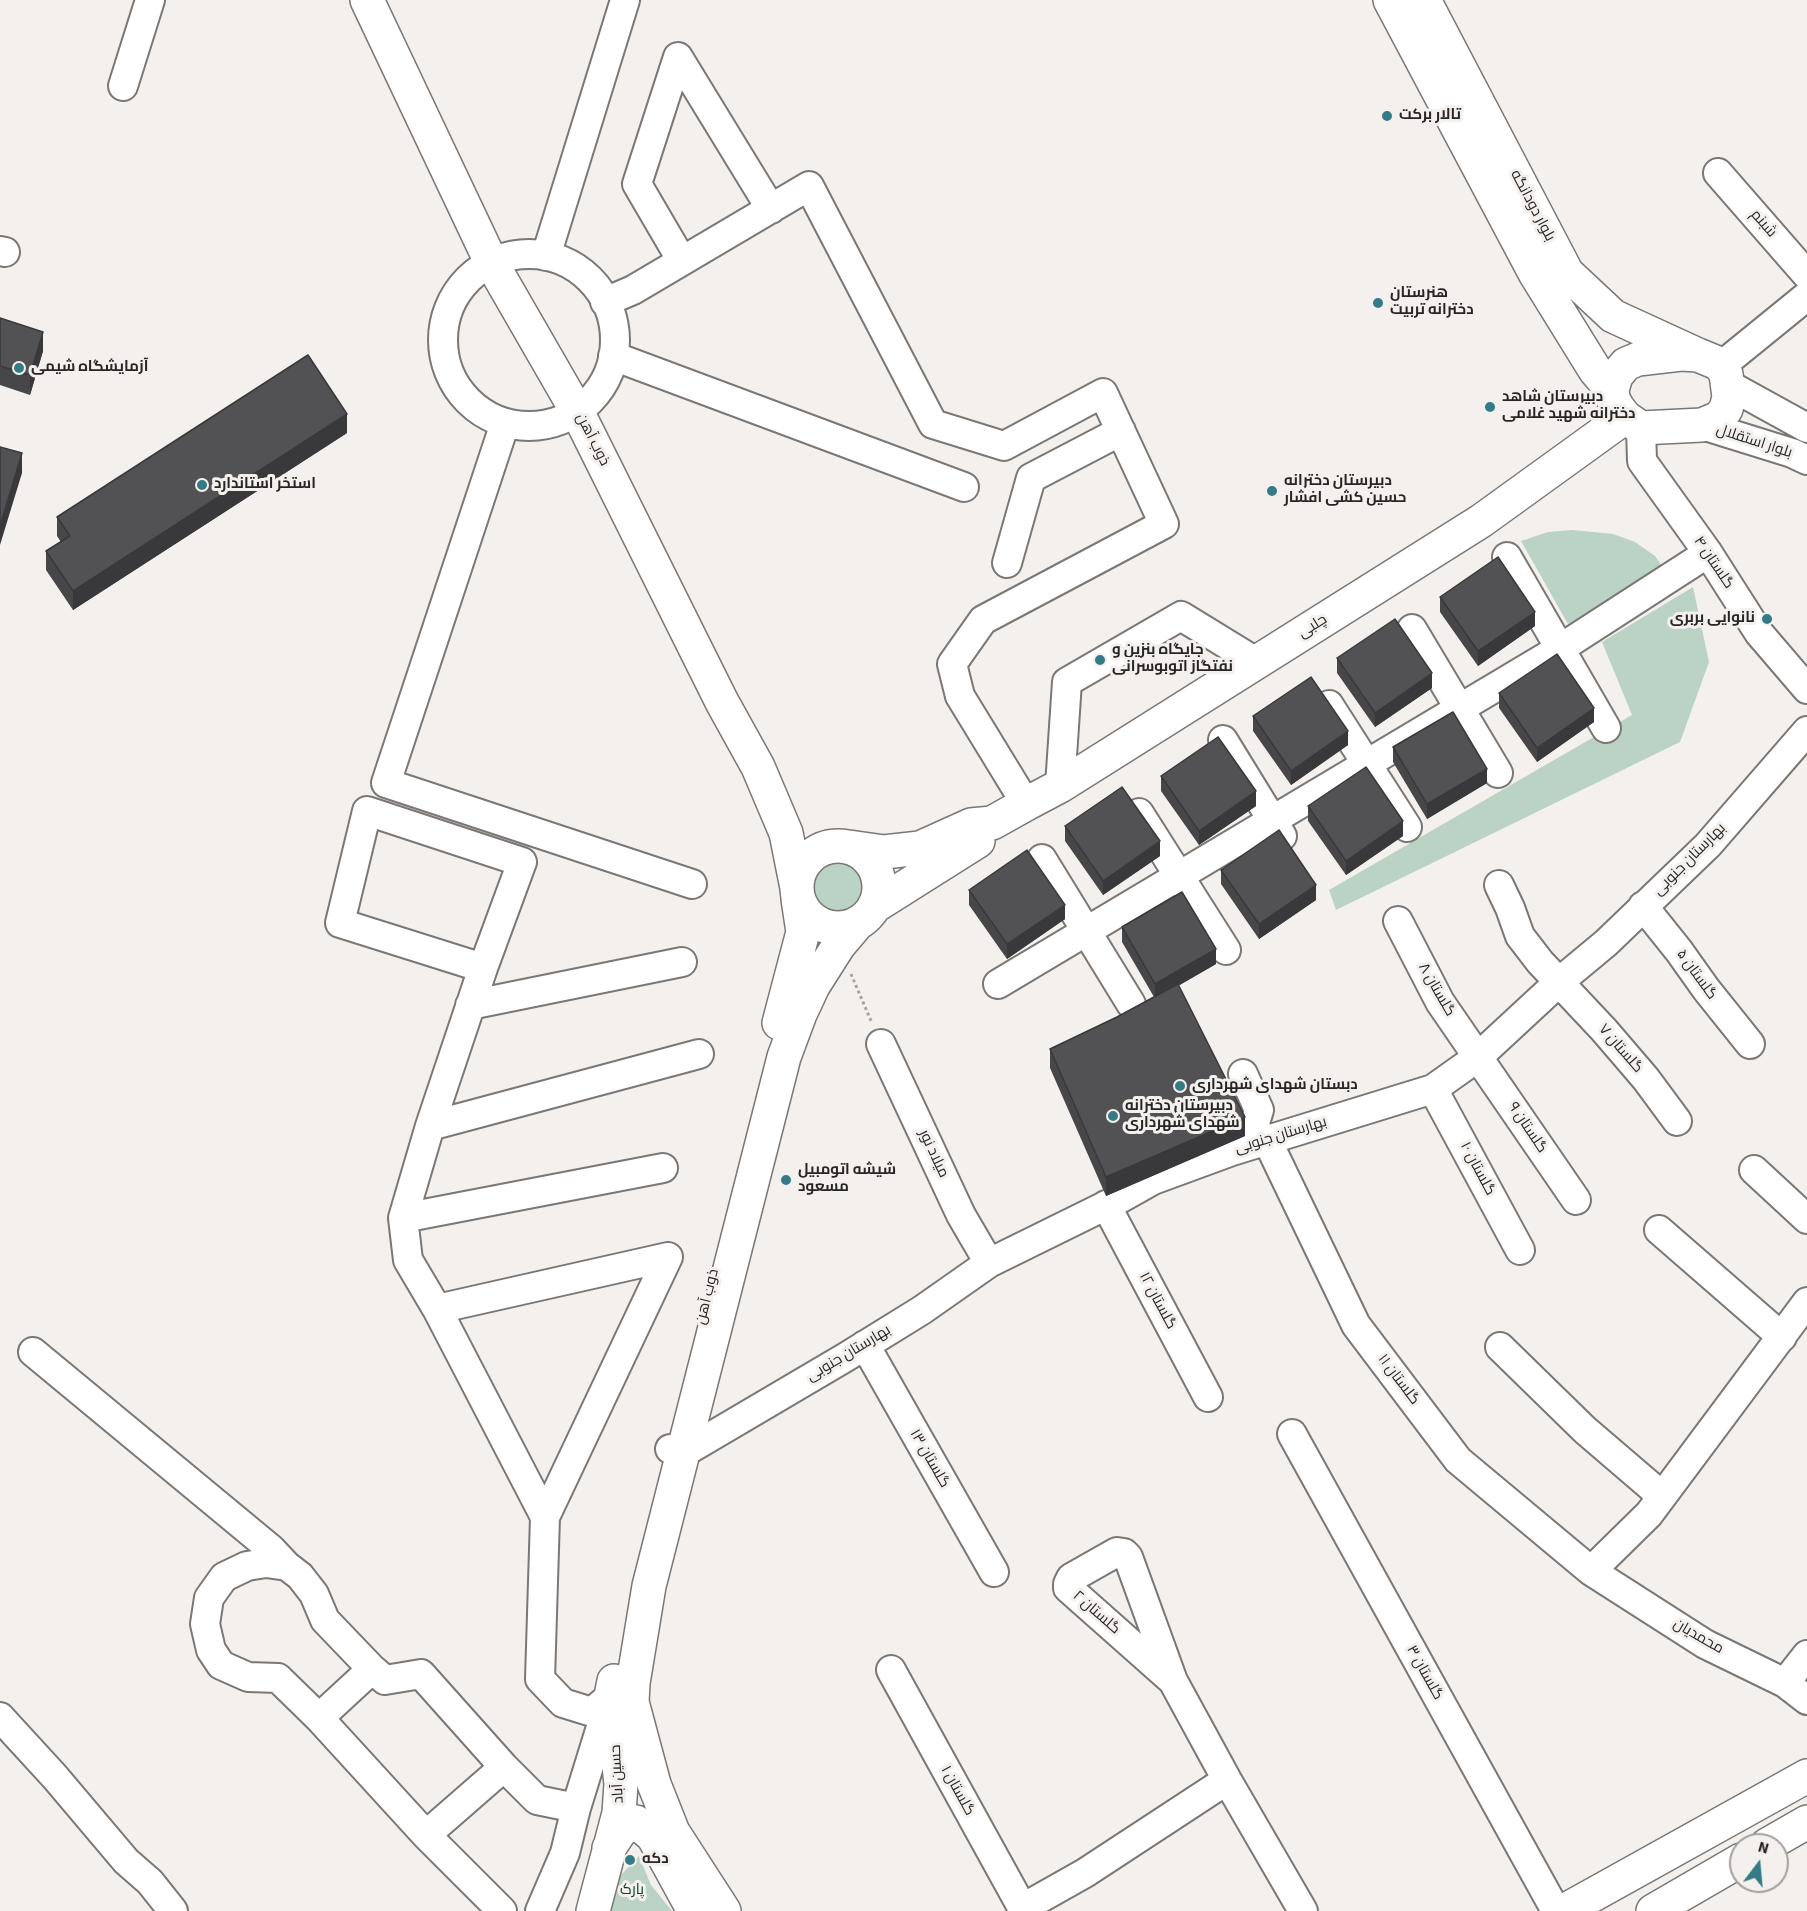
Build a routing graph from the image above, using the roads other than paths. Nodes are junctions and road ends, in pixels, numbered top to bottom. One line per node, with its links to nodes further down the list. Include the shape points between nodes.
1 (150, 0): 6 (street)
2 (367, 0): 11 (main road, ذوب آهن)
3 (625, 0): 9 (street)
4 (1390, 0): 17 (main road, بلوار دودانگه, via 1534,273)
5 (1424, 0): 16 (main road, بلوار دودانگه, via 1567,273 1613,316)
6 (123, 86)
7 (1718, 174): 12 (street, شبنم)
8 (771, 209): 10 (street); 10 (street, via 678,57 637,184); 22 (street, via 809,186 933,424 1004,446 1102,393)
9 (546, 256): 11 (street, via 517,255); 14 (street, via 573,267 595,285)
10 (682, 261): 14 (street)
11 (491, 262): 18 (main road, ذوب آهن); 19 (street, via 467,280 451,302 443,329 444,357 453,382 471,404)
12 (1807, 275)
13 (1807, 296): 16 (street)
14 (605, 302): 15 (street, via 615,340)
15 (614, 356): 18 (street, via 588,406); 24 (street)
16 (1716, 369): 17 (main road, via 1658,356 1626,364 1616,376); 20 (main road, via 1730,397 1719,418); 21 (street, بلوار استقلال)
17 (1626, 412): 20 (main road); 25 (street, گلستان ۴, via 1642,461); 30 (main road, چلبی, via 1481,521)
18 (578, 413): 19 (street, via 548,424); 51 (main road, ذوب آهن, via 758,767 786,833)
19 (505, 423): 49 (street, via 386,783)
20 (1701, 425): 23 (street, بلوار استقلال)
21 (1807, 428)
22 (1120, 431): 27 (street, via 1031,478); 41 (street, via 1164,524 982,620 952,664 960,696)
23 (1807, 460)
24 (963, 487)
25 (1707, 553): 29 (street); 31 (street, گلستان ۴, via 1759,633)
26 (1508, 557): 29 (street)
27 (1007, 563)
28 (1412, 629): 33 (street)
29 (1561, 648): 33 (street); 34 (street)
30 (1256, 662): 39 (main road, چلبی); 39 (street, via 1181,616 1067,682)
31 (1807, 689)
32 (1320, 691): 37 (street)
33 (1460, 709): 37 (street); 38 (street)
34 (1606, 728)
35 (1807, 730): 52 (street, بهارستان جنوبی, via 1708,845)
36 (1223, 740): 42 (street)
37 (1365, 765): 42 (street); 44 (street)
38 (1498, 773)
39 (1060, 786): 41 (main road, چلبی)
40 (1128, 796): 48 (street)
41 (1026, 804): 43 (main road, چلبی)
42 (1273, 820): 46 (street); 48 (street)
43 (992, 823): 45 (main road, via 971,825 920,848 884,852); 54 (main road, via 984,837 971,847 916,879)
44 (1407, 827)
45 (849, 848): 51 (main road, via 826,848 804,863 798,875); 54 (main road, via 869,860 879,882 879,895)
46 (1293, 856)
47 (1042, 859): 55 (street)
48 (1180, 876): 55 (street); 56 (street)
49 (692, 884)
50 (1499, 885): 59 (street, گلستان ۷, via 1520,936)
51 (798, 894): 54 (main road, via 804,910 822,925); 89 (main road, ذوب آهن, via 802,932 797,957 769,1056)
52 (1643, 906): 59 (street, بهارستان جنوبی); 64 (street, گلستان ۵)
53 (1398, 921): 66 (street, گلستان ۸, via 1440,1002)
54 (856, 925): 89 (main road, ذوب آهن, via 813,986 784,1057)
55 (1086, 931): 60 (street); 61 (street)
56 (1226, 950)
57 (682, 962): 62 (street)
58 (483, 968): 58 (street, via 340,922 367,811 522,862); 62 (street)
59 (1559, 982): 66 (street, بهارستان جنوبی); 69 (street, گلستان ۷, via 1646,1079)
60 (998, 984)
61 (1131, 1004)
62 (470, 1005): 70 (street)
63 (881, 1044): 80 (street, میلاد نور, via 961,1215)
64 (1750, 1044)
65 (699, 1054): 70 (street)
66 (1478, 1056): 68 (street, بهارستان جنوبی); 74 (street, گلستان ۹)
67 (1243, 1074): 71 (street, via 1259,1110 1255,1123)
68 (1433, 1089): 71 (street, بهارستان جنوبی); 79 (street, گلستان ۱۰)
69 (1677, 1121)
70 (430, 1126): 76 (street)
71 (1263, 1142): 75 (street, بهارستان جنوبی, via 1153,1180); 93 (street, گلستان ۱۱, via 1356,1325 1458,1460)
72 (663, 1168): 76 (street)
73 (1754, 1170): 77 (street)
74 (1576, 1200)
75 (1106, 1205): 80 (street, بهارستان جنوبی); 87 (street, گلستان ۱۲)
76 (403, 1218): 82 (street, via 408,1260)
77 (1807, 1219)
78 (1659, 1230): 83 (street)
79 (1520, 1250)
80 (989, 1263): 84 (street, بهارستان جنوبی)
81 (1807, 1302): 83 (street)
82 (437, 1309): 91 (street); 91 (street, via 668,1257)
83 (1782, 1337): 90 (street)
84 (865, 1346): 89 (street, بهارستان جنوبی); 94 (street, گلستان ۱۳)
85 (1500, 1347): 90 (street, via 1585,1430)
86 (33, 1352): 92 (street)
87 (1208, 1397)
88 (1292, 1434): 113 (street, گلستان ۳)
89 (676, 1451): 100 (main road, ذوب آهن, via 634,1583)
90 (1662, 1496): 93 (street)
91 (545, 1517): 100 (street, via 540,1679 563,1703 592,1712)
92 (287, 1566): 96 (street, via 314,1594 325,1620); 103 (street, via 247,1566 224,1577 209,1598 205,1624 211,1650 221,1665 248,1677 278,1678)
93 (1591, 1571): 99 (street, محمدیان, via 1705,1644)
94 (994, 1572)
95 (1807, 1655): 99 (street)
96 (372, 1669): 103 (street); 104 (street, via 385,1680 421,1674)
97 (891, 1670): 114 (street, گلستان ۱)
98 (1173, 1681): 106 (street)
99 (1785, 1683): 101 (street, محمدیان)
100 (621, 1699): 107 (street); 111 (main road, حسین آباد, via 620,1813); 120 (main road, حسین آباد, via 673,1832)
101 (1807, 1700)
102 (0, 1717): 115 (street)
103 (319, 1718): 109 (street)
104 (504, 1767): 107 (street, via 537,1800); 109 (street)
105 (1807, 1776): 113 (main road)
106 (1227, 1780): 114 (street); 121 (street)
107 (576, 1808): 117 (street, via 565,1853)
108 (1805, 1827): 110 (main road)
109 (426, 1834): 116 (street)
110 (1789, 1835)
111 (609, 1848): 118 (main road); 119 (main road, حسین آباد, via 621,1830 636,1822 653,1836)
112 (1729, 1867): 122 (main road)
113 (1582, 1906)
114 (1024, 1910)
115 (173, 1911)
116 (502, 1911)
117 (540, 1911)
118 (593, 1911)
119 (694, 1911)
120 (724, 1911)
121 (1303, 1911)
122 (1653, 1911)

